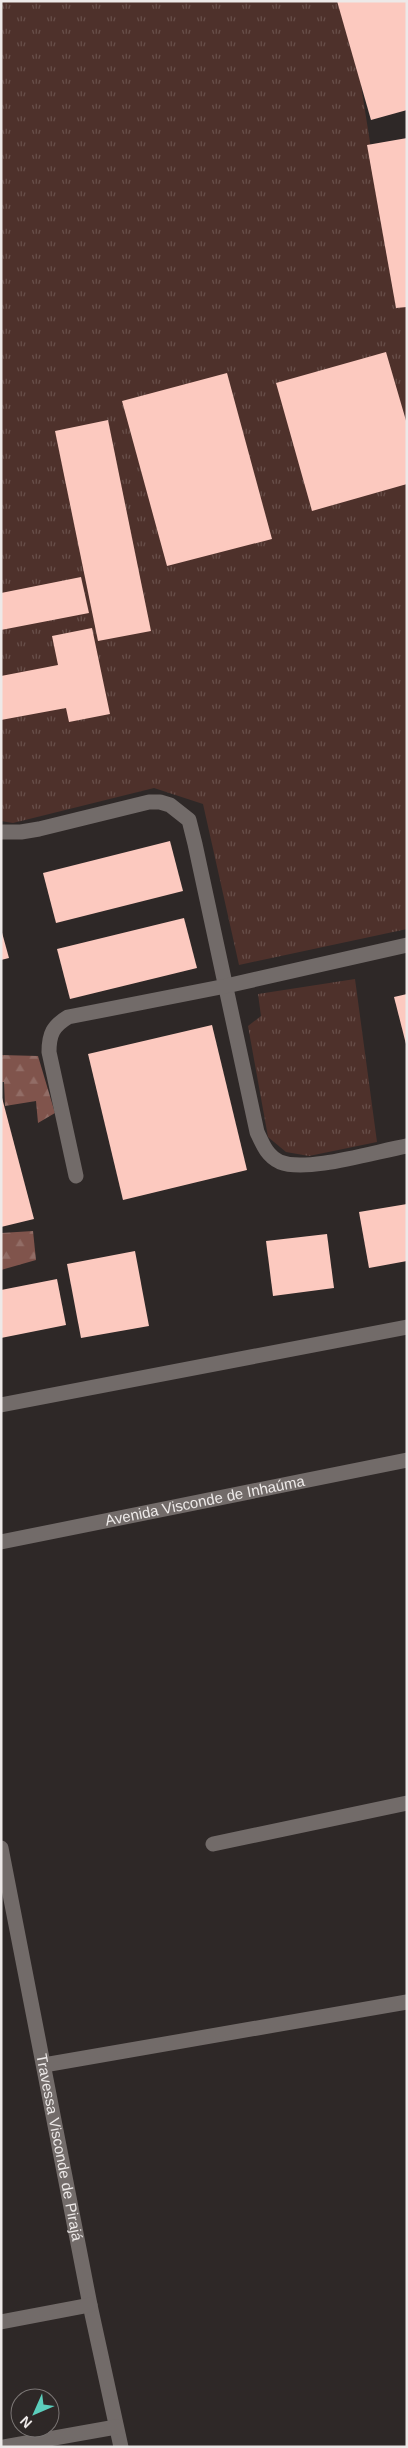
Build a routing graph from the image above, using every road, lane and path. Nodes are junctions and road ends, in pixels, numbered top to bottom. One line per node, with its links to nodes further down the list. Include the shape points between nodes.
1 (1, 832): 3 (street, via 39,829 149,802 170,805 180,811 189,820)
2 (407, 945): 3 (street)
3 (226, 986): 4 (street, via 257,1132 266,1152 280,1162 302,1166); 5 (street, via 68,1017 56,1024 49,1038 49,1052)
4 (407, 1146)
5 (76, 1176)
6 (407, 1327): 7 (street)
7 (1, 1405)
8 (407, 1460): 9 (street, Avenida Visconde de Inhaúma)
9 (1, 1542)
10 (407, 1803): 11 (street)
11 (214, 1844)
12 (1, 1848): 14 (street, Travessa Visconde de Pirajá)
13 (407, 2002): 14 (street)
14 (44, 2065): 15 (street, Travessa Visconde de Pirajá)
15 (90, 2305): 16 (street); 17 (street, Travessa Visconde de Pirajá)
16 (1, 2322)
17 (116, 2427): 18 (street); 19 (street, Travessa Visconde de Pirajá)
18 (4, 2447)
19 (120, 2447)

